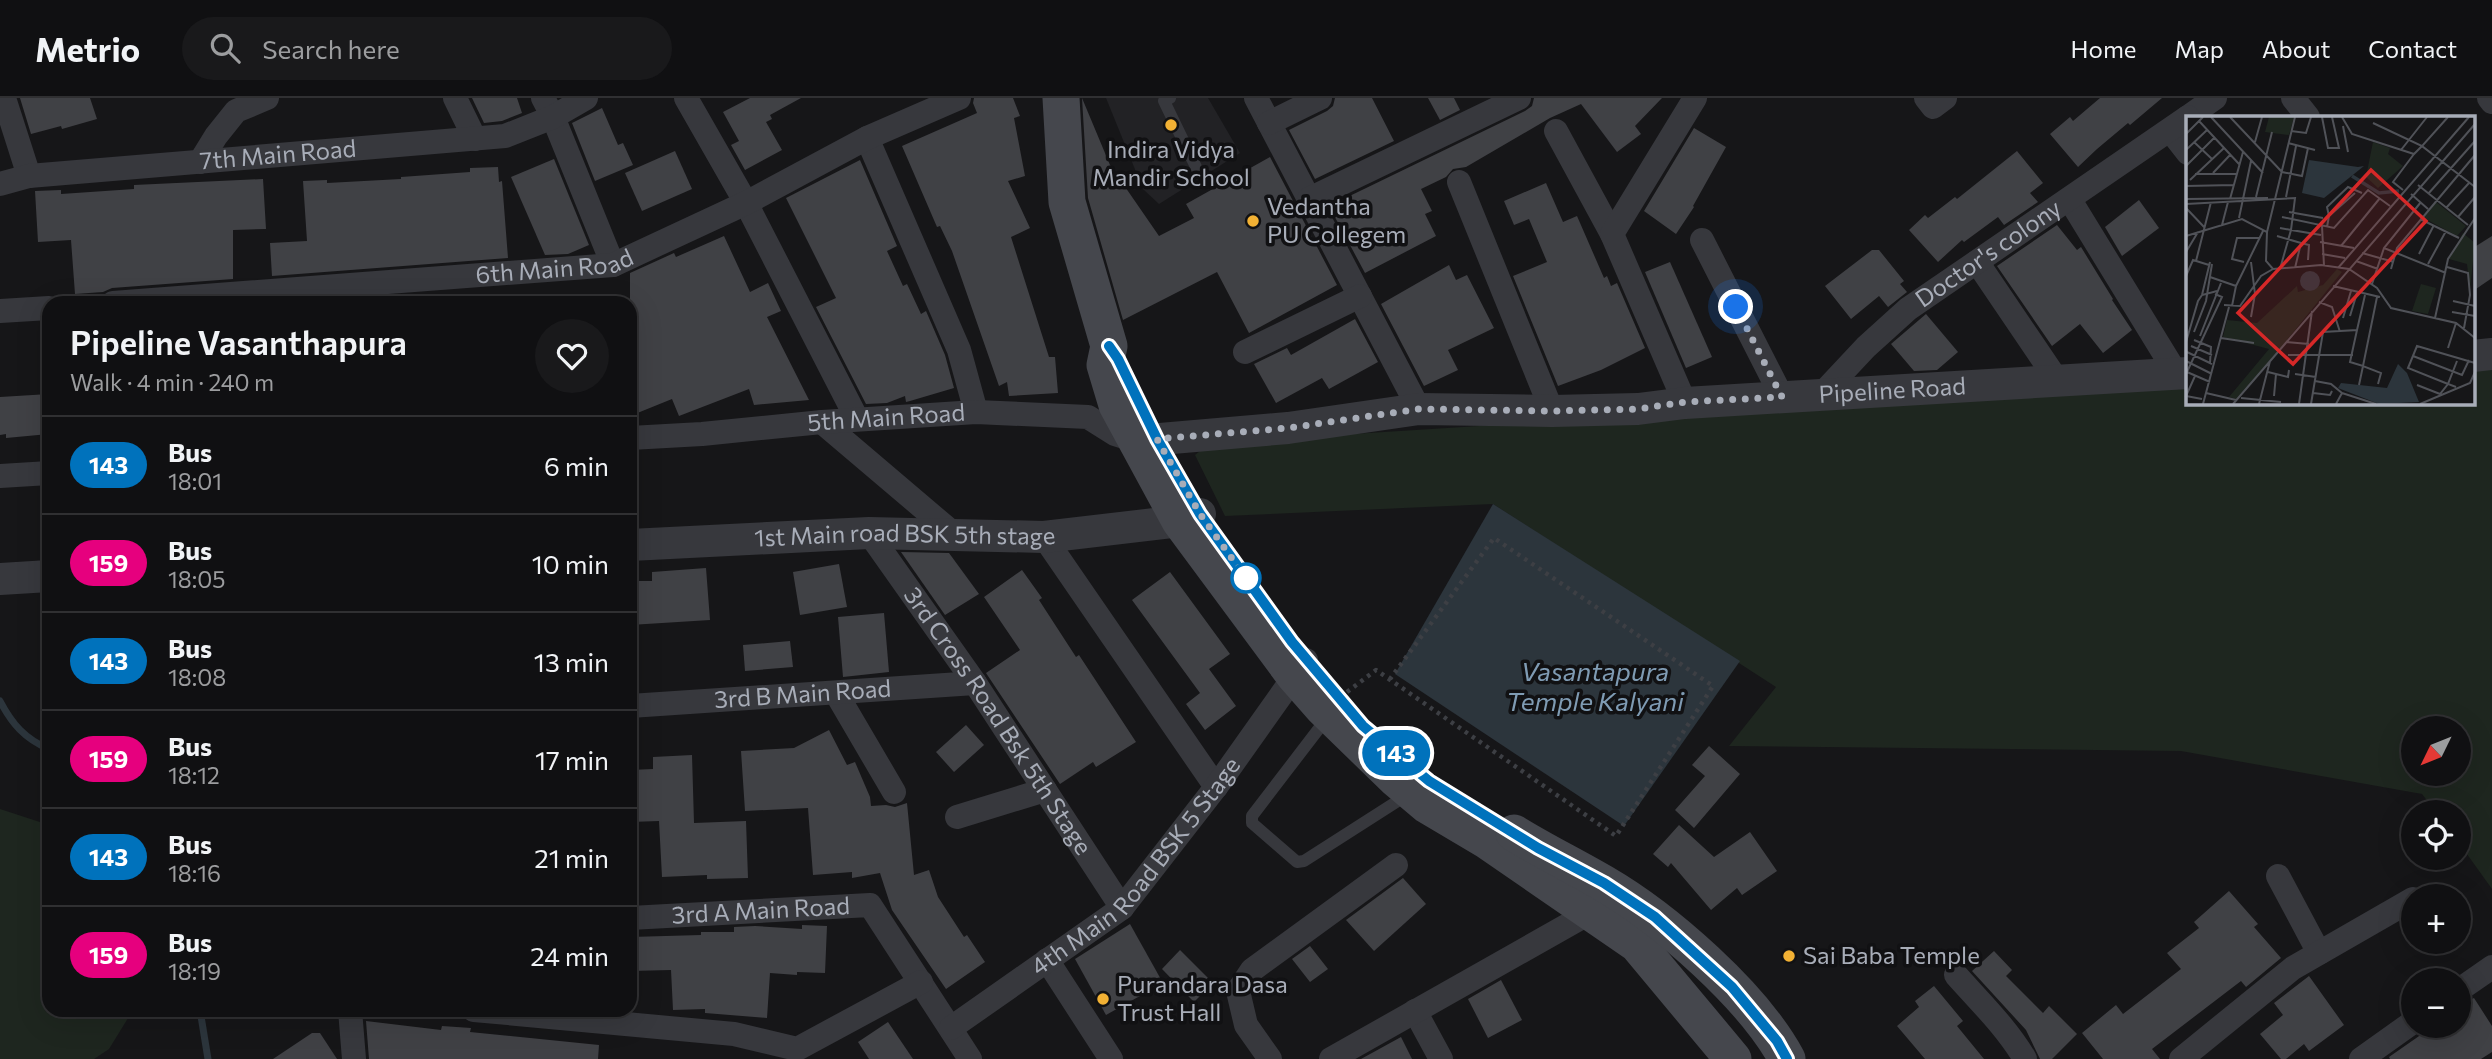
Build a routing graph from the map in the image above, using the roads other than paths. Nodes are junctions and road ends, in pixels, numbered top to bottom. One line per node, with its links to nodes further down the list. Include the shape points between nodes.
1 (4, 98): 28 (street)
2 (267, 98): 26 (street, via 236,111)
3 (455, 98): 24 (street)
4 (586, 98): 17 (street, 7th Main Road)
5 (686, 98): 33 (street)
6 (960, 98): 23 (street, 6th Main Road)
7 (1062, 98): 56 (main road, via 1067,202 1109,346)
8 (1256, 98): 21 (street)
9 (1320, 98): 21 (street)
10 (1519, 98): 31 (street)
11 (1695, 98): 34 (street)
12 (1926, 98): 13 (street, via 1933,107)
13 (1945, 98)
14 (2215, 98): 18 (street, Doctor's colony)
15 (2293, 98): 19 (street)
16 (1166, 99): 27 (lane)
17 (548, 108): 24 (street, 7th Main Road, via 505,136); 37 (street)
18 (2190, 116)
19 (2307, 116)
20 (2182, 122): 25 (street); 32 (street, Doctor's colony)
21 (1269, 123): 31 (street)
22 (1556, 131): 34 (street)
23 (867, 138): 33 (street, 6th Main Road); 52 (street, via 959,350)
24 (475, 139): 26 (street, 7th Main Road)
25 (2186, 143)
26 (200, 162): 28 (street, 7th Main Road)
27 (1196, 167)
28 (29, 176): 30 (street, 7th Main Road)
29 (1459, 182): 51 (street)
30 (0, 184)
31 (1309, 199): 39 (street)
32 (2070, 200): 36 (street, Doctor's colony); 45 (street)
33 (746, 203): 37 (street, 6th Main Road); 53 (street)
34 (1612, 234): 49 (street)
35 (1702, 240): 48 (street)
36 (1977, 262): 46 (street); 47 (street, Doctor's colony, via 1908,309)
37 (613, 265): 38 (street, 6th Main Road)
38 (205, 296)
39 (1360, 296): 42 (street); 50 (street)
40 (42, 308): 41 (street)
41 (0, 311)
42 (1245, 352)
43 (2492, 355): 44 (street)
44 (2474, 356)
45 (2182, 373): 46 (street, Pipeline Road)
46 (2057, 380): 47 (street, Pipeline Road)
47 (1821, 394): 48 (street, Pipeline Road)
48 (1782, 397): 49 (street, Pipeline Road)
49 (1685, 402): 51 (street, Pipeline Road, via 1638,409)
50 (1419, 409): 51 (street, Pipeline Road); 56 (street, Pipeline Road, via 1288,428)
51 (1552, 411)
52 (975, 412): 53 (street, 5th Main Road); 56 (street, 5th Main Road, via 1088,417 1115,434)
53 (857, 419): 54 (street, 5th Main Road)
54 (822, 422): 55 (street, 5th Main Road); 61 (street)
55 (637, 438)
56 (1147, 440): 59 (main road)
57 (42, 473): 58 (street)
58 (0, 475)
59 (1190, 517): 62 (street, 1st Main road BSK 5th stage); 66 (main road)
60 (869, 533): 61 (street, 1st Main road BSK 5th stage); 63 (street, 1st Main road BSK 5th stage); 67 (street, 3rd Cross Road Bsk 5th Stage)
61 (955, 535): 62 (street, 1st Main road BSK 5th stage)
62 (1045, 537): 71 (street)
63 (637, 545)
64 (42, 576): 65 (street)
65 (0, 579)
66 (1300, 668): 70 (main road); 71 (street, 4th Main Road BSK 5 Stage)
67 (975, 683): 68 (street, 3rd B Main Road); 73 (street, 3rd Cross Road Bsk 5th Stage)
68 (836, 692): 69 (street, 3rd B Main Road); 74 (street)
69 (637, 706)
70 (1334, 707): 72 (main road, via 1363,726); 72 (lane, via 1252,816 1252,823 1297,862)
71 (1216, 787): 79 (street, 4th Main Road BSK 5 Stage)
72 (1421, 787): 80 (main road, via 1427,805); 82 (main road, via 1604,883)
73 (1045, 790): 75 (street); 79 (street, 3rd Cross Road Bsk 5th Stage)
74 (894, 793)
75 (957, 817)
76 (1396, 865): 99 (street, via 1252,970 1238,991 1247,1025)
77 (2278, 876): 83 (street)
78 (2401, 906): 83 (street)
79 (1122, 908): 84 (street, 4th Main Road BSK 5 Stage)
80 (1591, 912): 82 (main road); 89 (street)
81 (637, 918): 87 (street, 3rd A Main Road, via 870,905)
82 (1646, 930): 95 (main road); 102 (main road, via 1732,987)
83 (2319, 953): 104 (street, via 2293,968)
84 (1046, 960): 92 (street, 4th Main Road BSK 5 Stage); 98 (street)
85 (2492, 967): 88 (street)
86 (1956, 975): 103 (street)
87 (921, 982): 92 (street, 3rd A Main Road); 94 (street)
88 (2471, 982)
89 (1415, 1011): 100 (street); 101 (street)
90 (351, 1017): 96 (street)
91 (550, 1017): 94 (street, via 734,1034)
92 (951, 1028): 97 (street, 3rd A Main Road)
93 (2401, 1031): 105 (street)
94 (794, 1054)
95 (1722, 1056)
96 (354, 1059)
97 (970, 1059)
98 (1111, 1059)
99 (1270, 1059)
100 (1331, 1059)
101 (1441, 1059)
102 (1787, 1059)
103 (2025, 1059)
104 (2181, 1059)
105 (2361, 1059)

